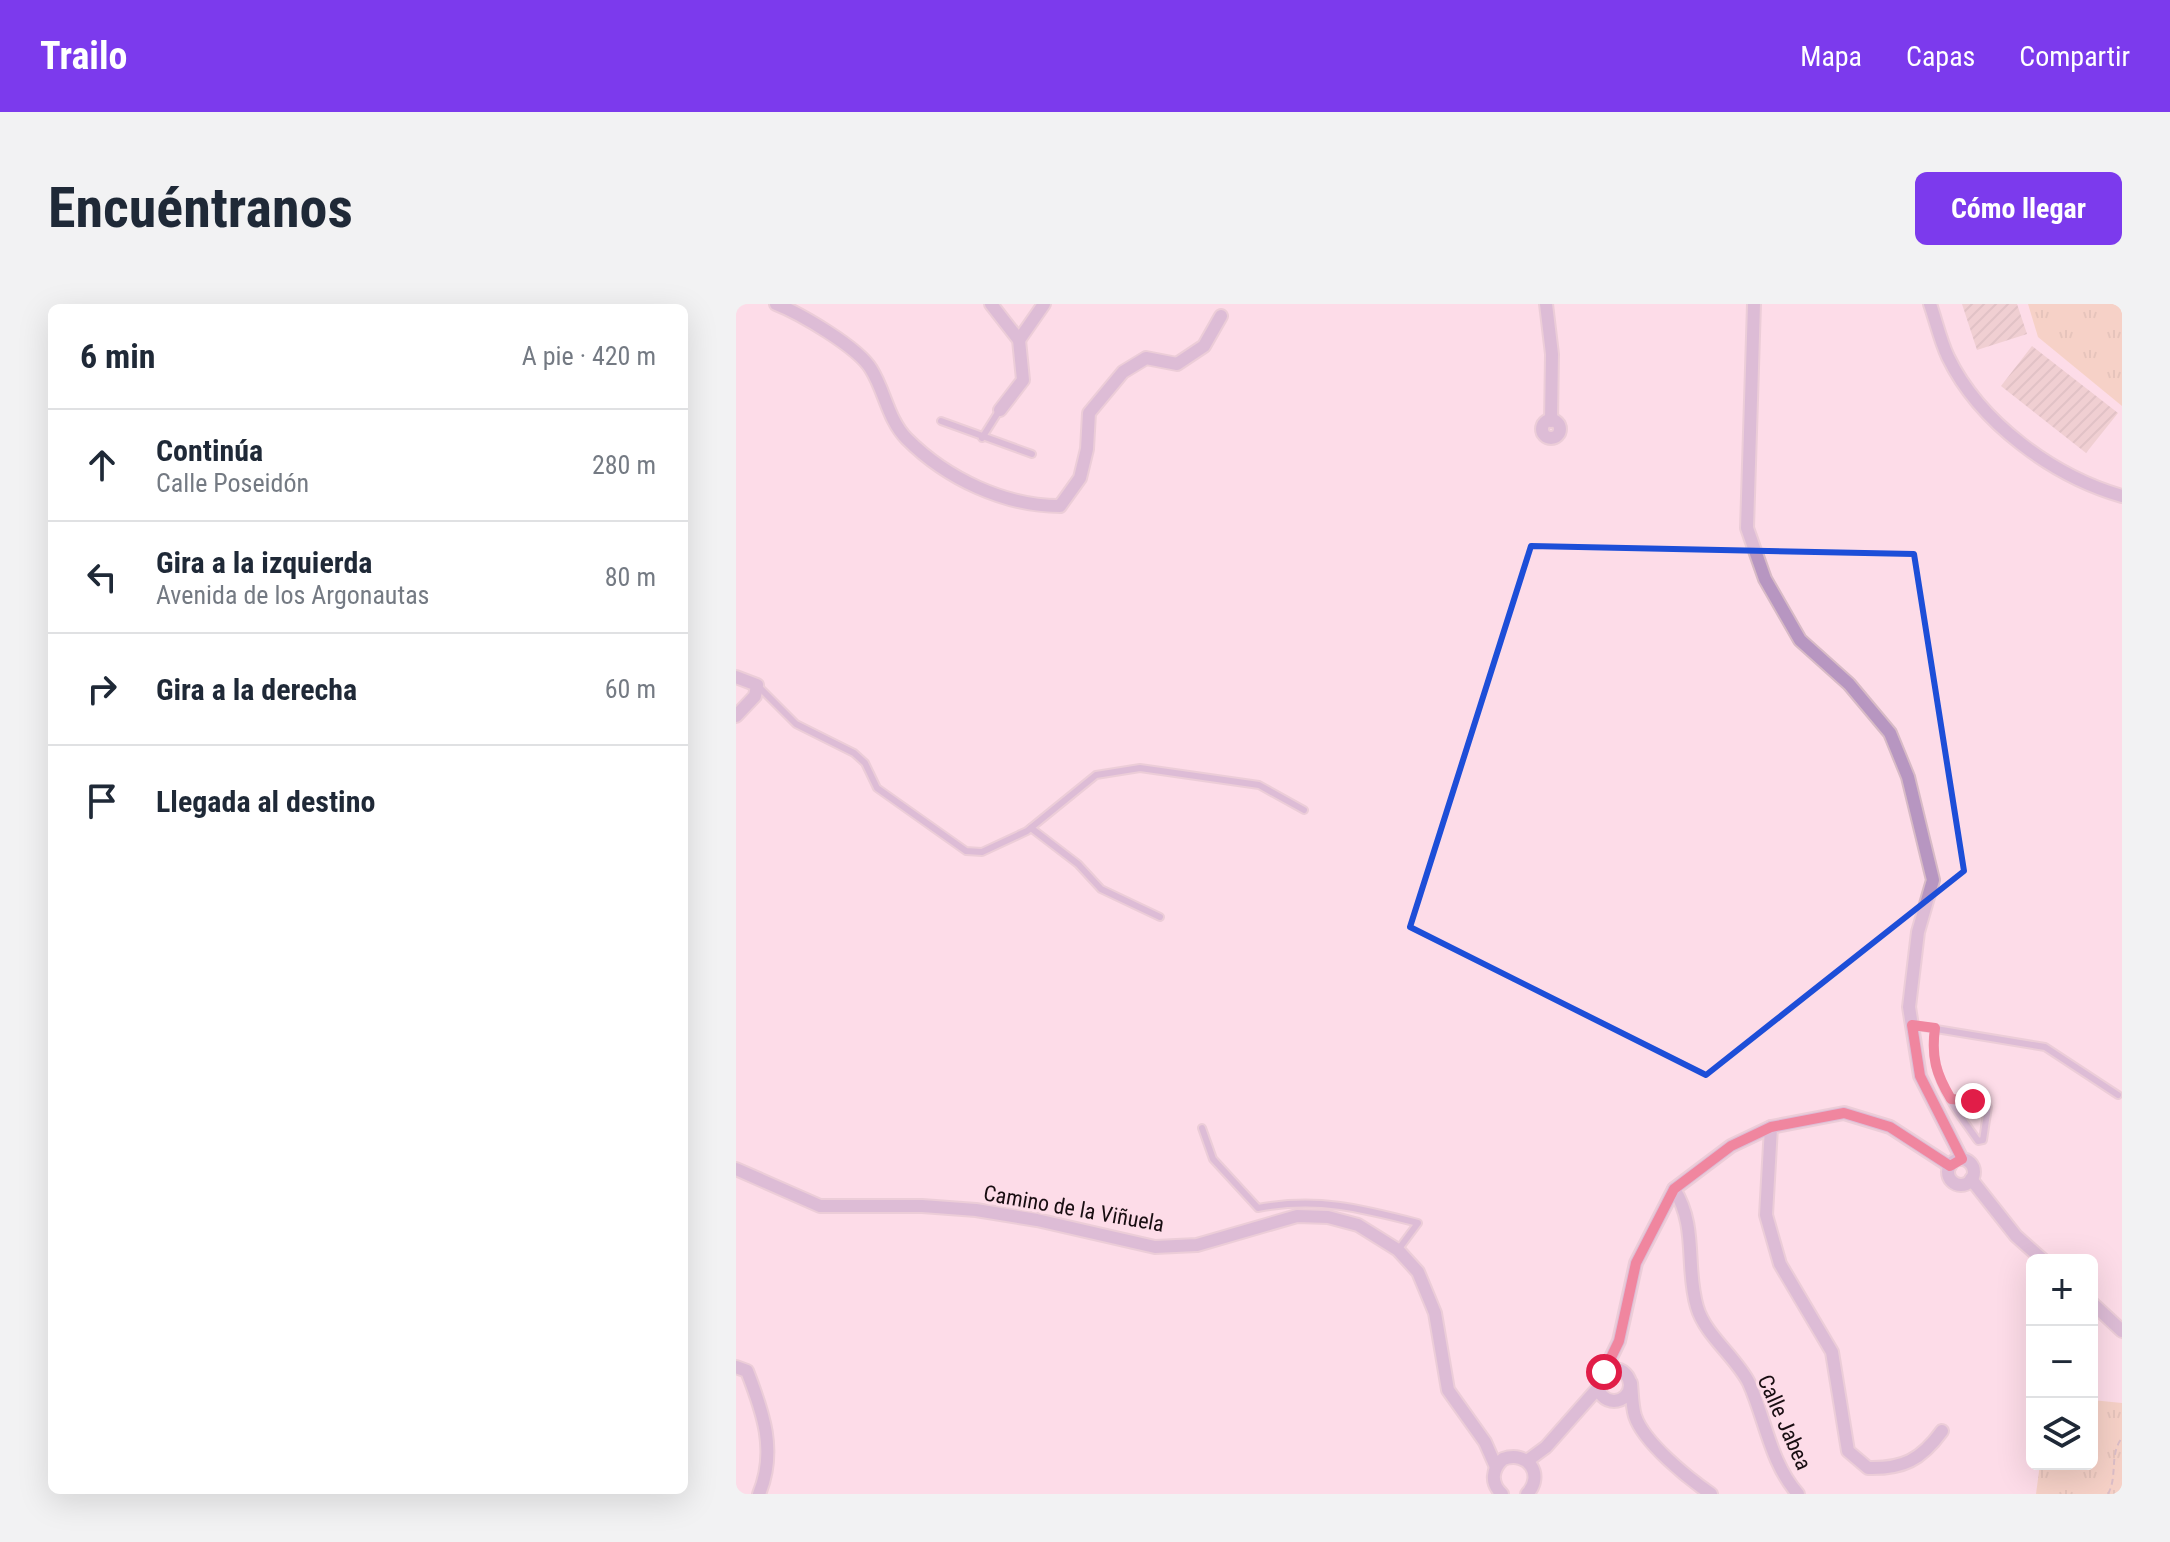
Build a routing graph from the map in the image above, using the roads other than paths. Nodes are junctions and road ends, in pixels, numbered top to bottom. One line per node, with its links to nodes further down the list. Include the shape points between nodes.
1 (776, 304): 7 (street, via 801,314 871,367 883,401 906,438 987,494 1030,506 1060,506 1080,478 1089,413 1123,372 1146,358 1177,364 1204,346)
2 (991, 304): 8 (street)
3 (1044, 304): 8 (street)
4 (1546, 304): 11 (street)
5 (1754, 304): 21 (street, via 1747,528 1765,579 1800,640 1849,684 1890,733 1908,777 1933,880 1918,932 1909,1007)
6 (1930, 304): 14 (street, via 1948,357 1990,415 2057,467 2093,488)
7 (1221, 316)
8 (1019, 340): 9 (street, via 1023,380)
9 (1000, 410): 12 (lane)
10 (941, 421): 12 (lane)
11 (1551, 421)
12 (982, 438): 13 (lane)
13 (1032, 454)
14 (2122, 496)
15 (736, 677): 16 (street)
16 (757, 685): 17 (street, via 755,696); 19 (lane, via 796,724 854,753 877,788 966,851 982,852)
17 (736, 716)
18 (1304, 810): 19 (lane, via 1259,785 1140,768 1096,775)
19 (1031, 828): 20 (lane, via 1101,889)
20 (1160, 917)
21 (1912, 1025): 22 (lane); 27 (street, via 1920,1076)
22 (1935, 1028): 23 (lane, via 2045,1047); 24 (lane, via 1932,1059)
23 (2118, 1095)
24 (1951, 1099): 24 (lane, via 1978,1141 1983,1140 1988,1107)
25 (1771, 1127): 28 (street, via 1844,1113 1890,1127); 31 (street, via 1731,1146); 44 (street, via 1766,1215 1780,1264 1832,1352 1848,1451 1868,1468 1897,1469 1930,1448)
26 (1202, 1128): 32 (lane, via 1213,1159 1258,1208 1330,1202 1418,1223)
27 (1962, 1159): 28 (street); 30 (street, via 1973,1168)
28 (1950, 1166): 30 (street, via 1956,1183)
29 (736, 1169): 32 (street, Camino de la Viñuela, via 820,1206 976,1210 1155,1247 1197,1245 1297,1216 1358,1225)
30 (1971, 1179): 33 (street)
31 (1674, 1189): 36 (street, via 1636,1263); 53 (street, Calle Jabea, via 1686,1209 1697,1309 1748,1382 1765,1433)
32 (1398, 1250): 45 (street, Camino de la Viñuela, via 1418,1272 1435,1313 1448,1390)
33 (2036, 1254)
34 (2098, 1309): 35 (street)
35 (2122, 1331)
36 (1619, 1341): 38 (street); 39 (street)
37 (736, 1367): 50 (street, via 747,1371 767,1419 768,1453)
38 (1604, 1372): 39 (street, via 1620,1370); 40 (street)
39 (1630, 1380): 41 (street, via 1626,1397); 43 (street)
40 (1598, 1388): 41 (street); 42 (street)
41 (1609, 1400): 42 (street); 43 (street)
42 (1587, 1404): 47 (street)
43 (1635, 1416): 52 (street, via 1683,1475)
44 (1942, 1431)
45 (1485, 1442): 46 (street); 48 (street, Camino de la Viñuela)
46 (1510, 1457): 47 (street); 48 (street)
47 (1530, 1464): 49 (street, via 1535,1481)
48 (1496, 1467): 51 (street, Camino de la Viñuela, via 1494,1485)
49 (1529, 1493)
50 (759, 1494)
51 (1502, 1494)
52 (1711, 1494)
53 (1798, 1494)

